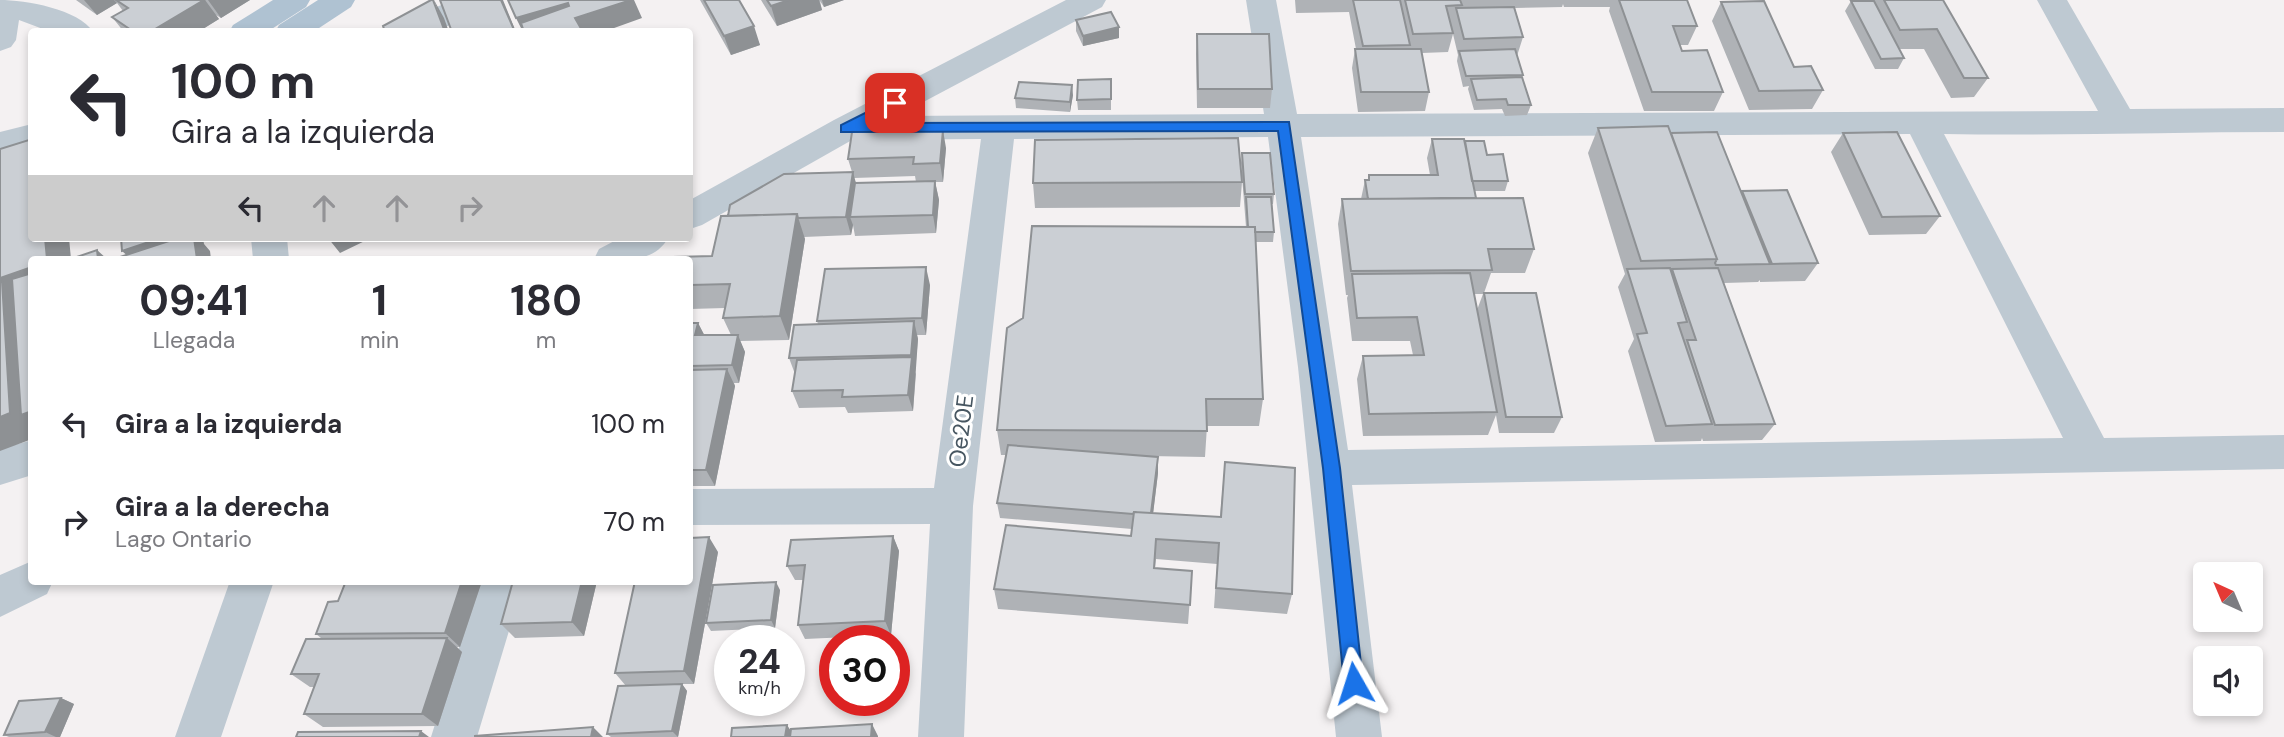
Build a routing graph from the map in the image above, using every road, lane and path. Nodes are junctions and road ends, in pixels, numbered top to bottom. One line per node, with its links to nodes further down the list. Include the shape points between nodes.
1 (295, 0): 9 (main road)
2 (340, 0): 10 (main road)
3 (483, 0): 11 (street)
4 (1091, 0): 18 (street)
5 (1261, 0): 16 (street)
6 (2052, 0): 14 (street)
7 (2, 4): 8 (street); 12 (street)
8 (70, 28)
9 (250, 28)
10 (295, 28)
11 (411, 28)
12 (0, 40)
13 (2284, 120): 14 (street)
14 (2120, 121): 15 (street)
15 (1921, 122): 16 (street); 25 (street)
16 (1284, 126): 17 (street); 28 (street)
17 (999, 127): 18 (street); 29 (street, Oe20E)
18 (846, 128): 21 (street)
19 (28, 137): 20 (street)
20 (0, 144)
21 (693, 214)
22 (643, 242): 23 (street)
23 (617, 256)
24 (2284, 452): 25 (street)
25 (2092, 455): 28 (street)
26 (28, 458): 27 (street)
27 (0, 467)
28 (1331, 468): 38 (street)
29 (952, 506): 30 (street); 37 (street, Oe20E)
30 (693, 507)
31 (28, 582): 34 (street)
32 (250, 585): 35 (street)
33 (501, 585): 36 (street)
34 (0, 597)
35 (198, 737)
36 (454, 737)
37 (941, 737)
38 (1359, 737)

